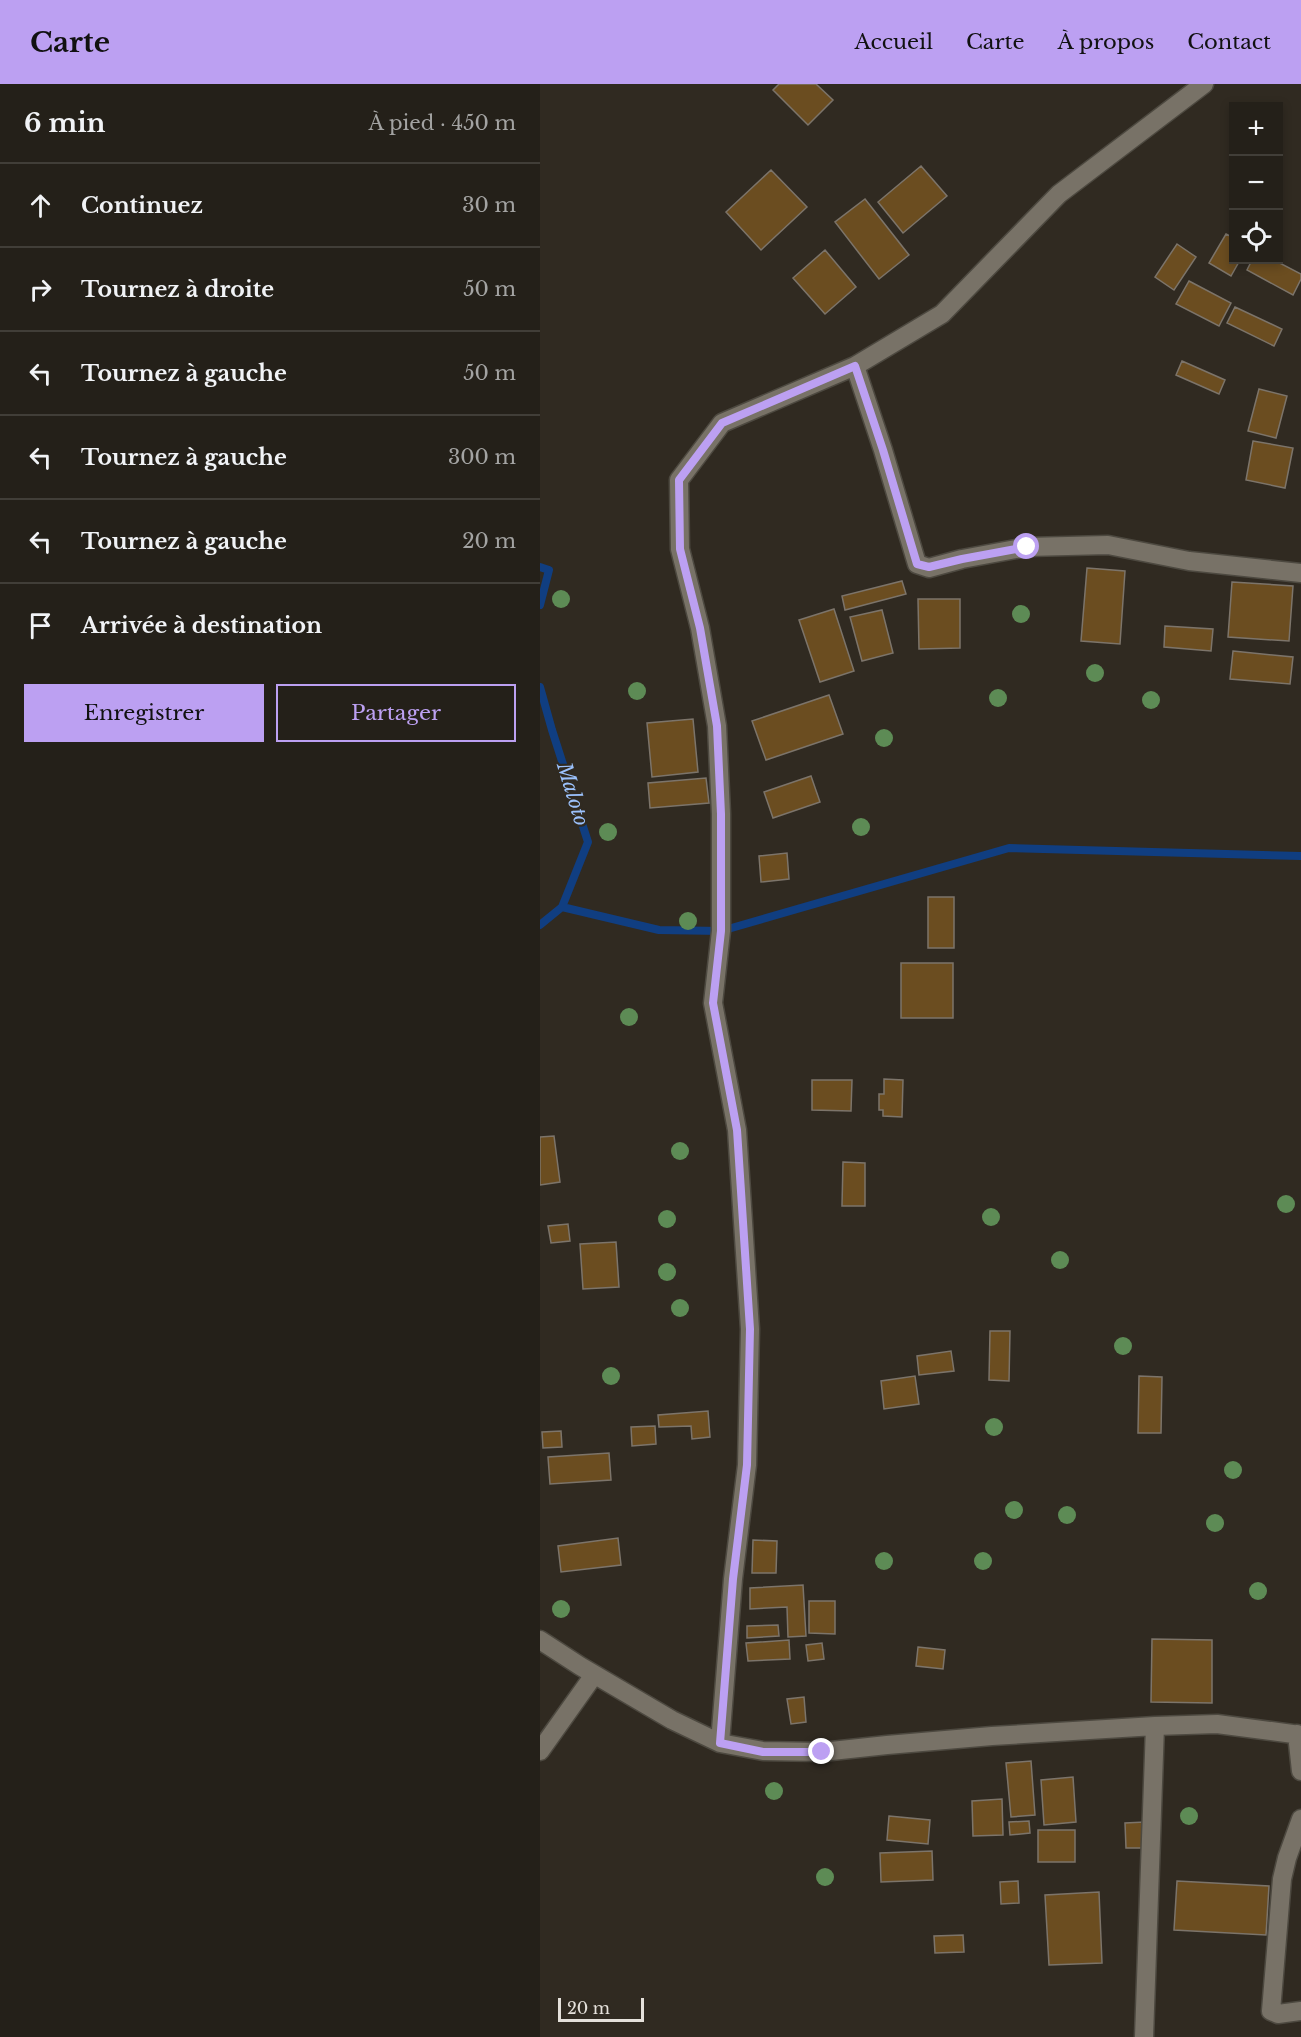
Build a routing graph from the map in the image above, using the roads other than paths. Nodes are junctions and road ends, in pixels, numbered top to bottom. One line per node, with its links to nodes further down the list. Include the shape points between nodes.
1 (1204, 84): 2 (street, via 1059,194 942,314)
2 (855, 366): 3 (street, via 917,564 922,567 1027,547 1108,545 1189,561); 8 (street, via 722,423 679,480 680,549 700,628 717,726 721,931 713,1003 737,1130 750,1329 747,1465)
3 (1301, 573)
4 (540, 1640): 5 (street)
5 (594, 1675): 8 (street); 9 (street)
6 (1155, 1726): 7 (street, via 1217,1724); 8 (street, via 822,1752 763,1752); 13 (street)
7 (1299, 1734): 10 (street)
8 (720, 1743)
9 (540, 1751)
10 (1301, 1771)
11 (1301, 1820): 12 (street, via 1282,1879 1271,2011)
12 (1301, 2011)
13 (1144, 2037)

